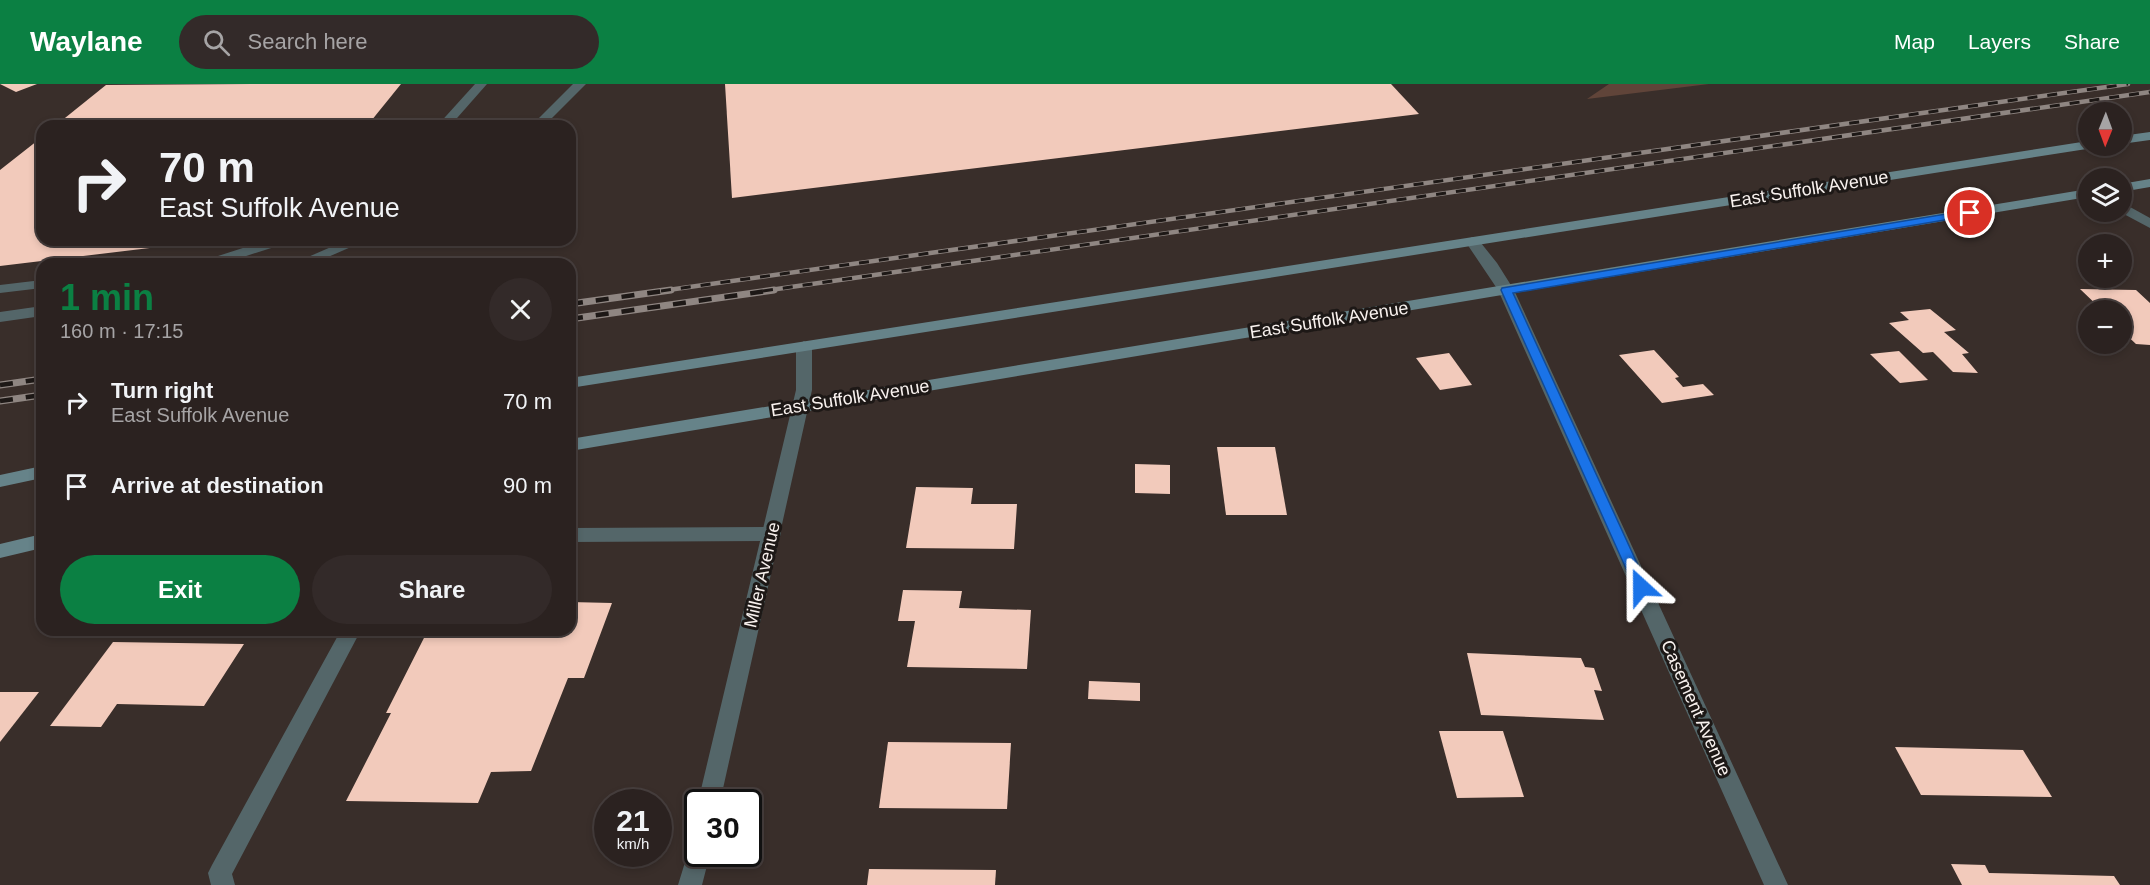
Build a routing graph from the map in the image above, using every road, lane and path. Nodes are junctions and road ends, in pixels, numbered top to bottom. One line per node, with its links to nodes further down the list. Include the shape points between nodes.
1 (481, 84): 3 (street)
2 (580, 84): 4 (street)
3 (448, 120)
4 (543, 120)
5 (2150, 135): 6 (main road)
6 (2132, 138)
7 (2078, 147): 13 (main road, East Suffolk Avenue)
8 (2150, 183): 9 (main road)
9 (2132, 186)
10 (2078, 196): 20 (main road, East Suffolk Avenue)
11 (2132, 213): 12 (street)
12 (2150, 224)
13 (1472, 242): 20 (street, Casement Avenue); 23 (main road, East Suffolk Avenue)
14 (263, 246): 16 (street)
15 (345, 246): 17 (street)
16 (225, 258)
17 (314, 258)
18 (36, 285): 19 (street)
19 (0, 289)
20 (1506, 290): 25 (main road, East Suffolk Avenue); 38 (street, Casement Avenue)
21 (36, 312): 22 (street)
22 (0, 317)
23 (804, 346): 24 (main road, East Suffolk Avenue); 25 (street, Miller Avenue, via 806,374)
24 (576, 382)
25 (800, 406): 26 (main road, East Suffolk Avenue); 29 (street, Miller Avenue)
26 (576, 444)
27 (36, 473): 28 (main road)
28 (0, 482)
29 (772, 534): 30 (street); 34 (street, Miller Avenue)
30 (576, 535)
31 (36, 542): 32 (main road)
32 (0, 551)
33 (348, 636): 36 (street, via 220,873)
34 (712, 789)
35 (695, 867): 37 (street)
36 (223, 885)
37 (690, 885)
38 (1776, 885)

